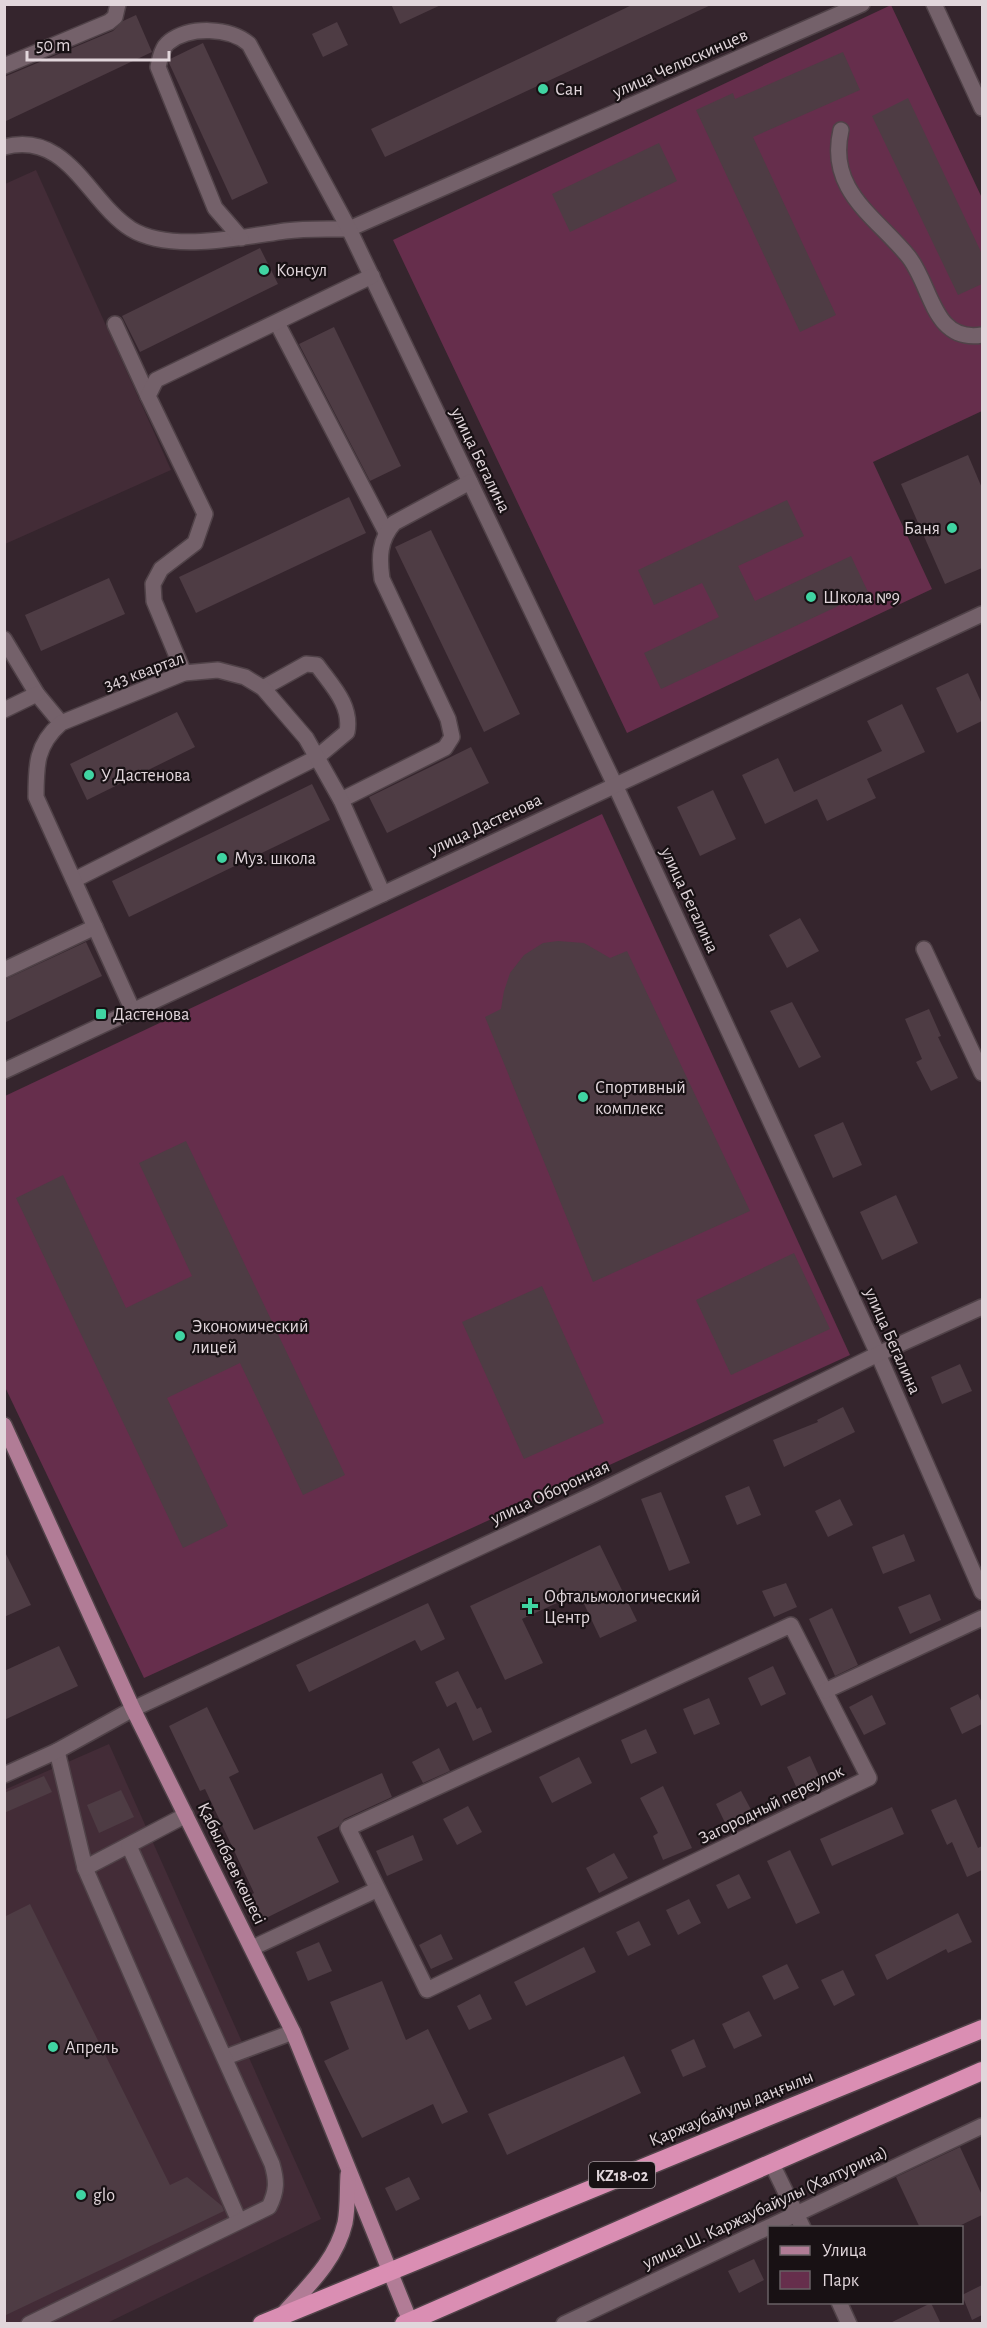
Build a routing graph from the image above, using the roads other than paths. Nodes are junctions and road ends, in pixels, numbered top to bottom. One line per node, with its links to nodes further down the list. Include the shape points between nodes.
1 (118, 4): 4 (street, via 115,17 109,22)
2 (862, 4): 8 (street, улица Челюскинцев)
3 (934, 4): 5 (street)
4 (4, 66)
5 (982, 108)
6 (841, 130): 13 (street, via 836,151 853,197 909,257 940,318 954,332 968,338)
7 (4, 147): 9 (street, via 27,143 45,148 64,160 130,228 150,238)
8 (349, 229): 9 (street, via 294,230); 9 (street, улица Бегалина, via 249,44 232,34 200,31 168,42 160,55 159,67 215,208); 10 (street, улица Бегалина)
9 (241, 238)
10 (372, 276): 11 (street); 15 (street, улица Бегалина)
11 (277, 323): 14 (street, via 156,380); 16 (street)
12 (115, 324): 14 (street)
13 (982, 335)
14 (148, 396): 19 (street, via 205,514 195,543 161,569 153,585 153,601)
15 (470, 482): 16 (street); 25 (street, улица Бегалина)
16 (386, 532): 26 (street, via 379,556 382,579 448,719 452,737 445,748)
17 (982, 614): 25 (street, улица Дастенова)
18 (4, 639): 21 (street)
19 (184, 673): 20 (street, 343 квартал, via 218,670 245,677); 23 (street, 343 квартал)
20 (263, 688): 24 (street, 343 квартал, via 306,738); 24 (street, via 306,664 317,665 347,708 350,719 347,732)
21 (37, 694): 22 (street); 23 (street)
22 (4, 710)
23 (61, 723): 27 (street, 343 квартал, via 47,735 36,763 36,797)
24 (316, 758): 26 (street, 343 квартал); 27 (street)
25 (615, 785): 28 (street, улица Дастенова); 36 (street, улица Бегалина)
26 (341, 800): 28 (street, 343 квартал)
27 (74, 880): 29 (street)
28 (383, 894): 32 (street, улица Дастенова)
29 (95, 927): 31 (street); 32 (street)
30 (924, 949): 34 (street)
31 (4, 970)
32 (133, 1011): 33 (street, улица Дастенова)
33 (4, 1071)
34 (982, 1073)
35 (982, 1307): 36 (street, улица Оборонная)
36 (879, 1354): 38 (street, улица Бегалина); 41 (street, улица Оборонная, via 594,1494)
37 (4, 1425): 41 (main road, Қабылбаев көшесі)
38 (982, 1592)
39 (982, 1618): 40 (street)
40 (825, 1691): 47 (street, Загородный переулок, via 791,1625 348,1828); 47 (street, Загородный переулок, via 869,1778 427,1990)
41 (133, 1708): 42 (street, улица Оборонная); 44 (main road, Қабылбаев көшесі)
42 (57, 1751): 43 (street, улица Оборонная); 46 (street)
43 (4, 1775)
44 (186, 1815): 45 (street); 48 (main road, Қабылбаев көшесі)
45 (129, 1846): 46 (street); 51 (street)
46 (85, 1868): 56 (street)
47 (376, 1890): 48 (street)
48 (252, 1948): 50 (main road, Қабылбаев көшесі)
49 (982, 2029): 59 (highway, Қаржаубайұлы даңғылы / KZ18-02)
50 (293, 2032): 51 (street); 55 (main road, Қабылбаев көшесі)
51 (226, 2057): 56 (street, via 277,2180 269,2207)
52 (982, 2071): 54 (highway, KZ18-02)
53 (982, 2126): 57 (street, улица Ш. Каржаубайулы (Халтурина))
54 (772, 2164): 57 (street); 63 (highway, KZ18-02)
55 (348, 2169): 59 (main road, Қабылбаев көшесі); 61 (main road, via 345,2221 337,2248 320,2274)
56 (239, 2221): 62 (street)
57 (799, 2221)
58 (768, 2235): 66 (street, улица Ш. Каржаубайулы (Халтурина))
59 (389, 2270): 61 (highway, Қаржаубайұлы даңғылы / KZ18-02); 63 (main road, Қабылбаев көшесі)
60 (840, 2304): 67 (street)
61 (282, 2315): 65 (highway, Қаржаубайұлы даңғылы / KZ18-02)
62 (52, 2318): 64 (street)
63 (408, 2323)
64 (29, 2324)
65 (262, 2324)
66 (564, 2324)
67 (849, 2324)

